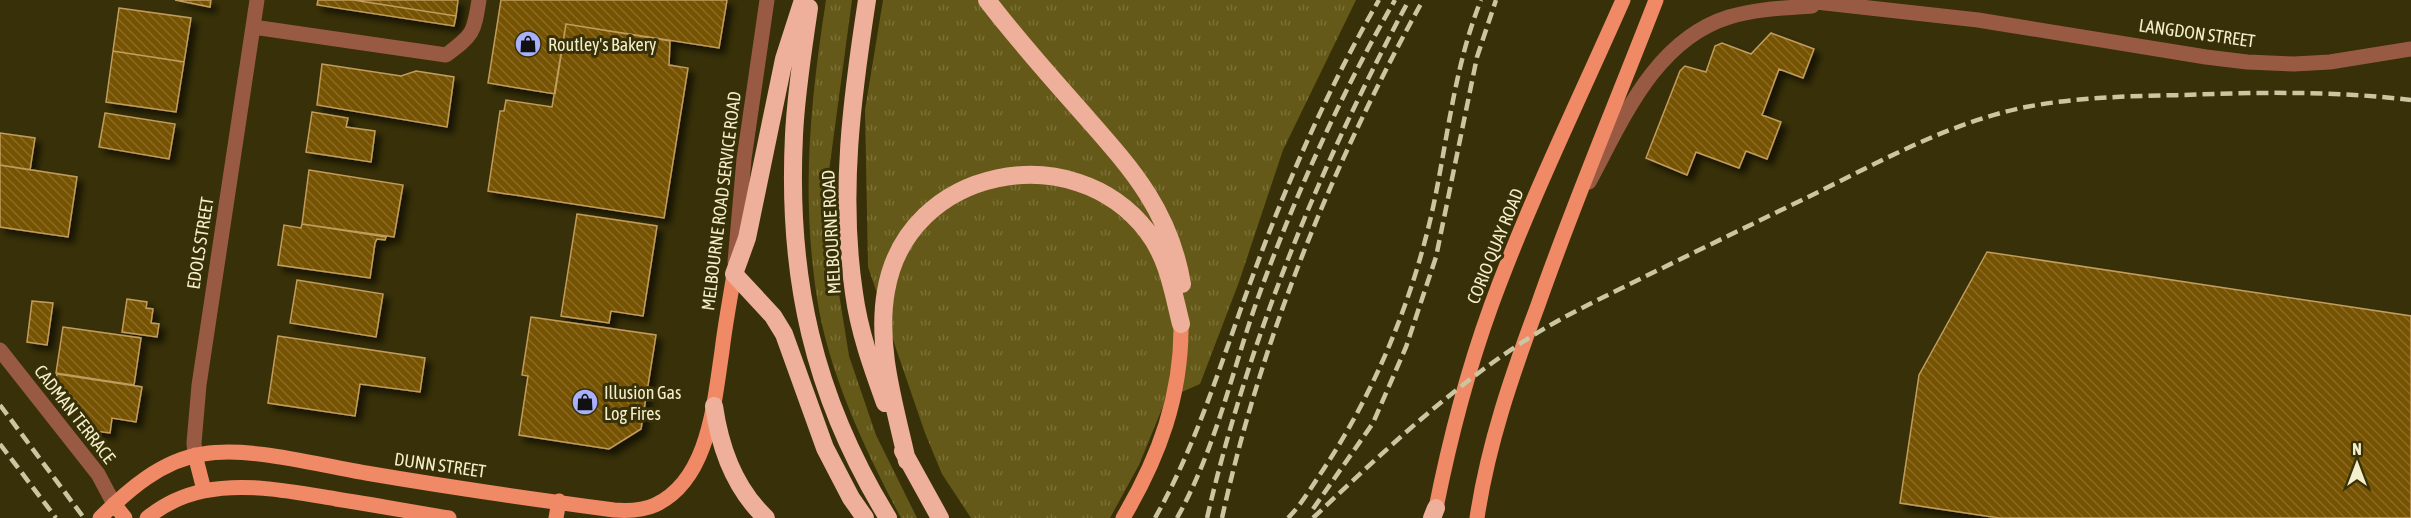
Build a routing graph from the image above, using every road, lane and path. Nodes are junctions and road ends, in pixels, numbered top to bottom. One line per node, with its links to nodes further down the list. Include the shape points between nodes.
1 (257, 0): 14 (street, EDOLS STREET)
2 (479, 0): 14 (street, via 469,38 446,55)
3 (767, 0): 17 (street, MELBOURNE ROAD SERVICE ROAD, via 744,159)
4 (803, 0): 17 (highway, via 784,59 747,238)
5 (810, 0): 34 (highway, MELBOURNE ROAD, via 793,169 795,240 805,313 842,434)
6 (867, 0): 22 (highway, MELBOURNE ROAD, via 848,149 849,247 861,330)
7 (1623, 0): 26 (main road, CORIO QUAY ROAD, via 1530,209 1477,348)
8 (1656, 0): 16 (main road)
9 (1798, 0): 12 (street, LANGDON STREET)
10 (1883, 0): 13 (street, LANGDON STREET)
11 (990, 2): 18 (highway, via 1122,158 1153,201 1179,267 1183,287)
12 (1836, 4): 13 (street, LANGDON STREET); 16 (street, via 1737,15 1688,37 1660,63 1638,94)
13 (1978, 20): 15 (street, LANGDON STREET, via 2247,62 2330,62)
14 (252, 27): 21 (street, EDOLS STREET, via 199,385)
15 (2411, 49)
16 (1569, 220): 37 (main road, via 1492,438)
17 (734, 274): 20 (main road, MELBOURNE ROAD SERVICE ROAD); 33 (highway, via 773,316 784,334 825,448)
18 (1181, 324): 22 (highway, via 1169,273 1159,250 1147,231 1111,197 1069,178 1034,174 1001,176 958,192 913,231 886,289 885,355); 36 (main road, via 1174,400 1150,466)
19 (0, 350): 25 (street, CADMAN TERRACE, via 98,474)
20 (714, 406): 24 (main road, DUNN STREET, via 686,478 654,506 628,511); 32 (highway, via 730,469 743,494)
21 (195, 455): 23 (main road, EDOLS STREET); 24 (main road, DUNN STREET, via 216,452 264,456); 25 (main road, DUNN STREET, via 153,474)
22 (907, 461): 35 (highway, MELBOURNE ROAD)
23 (204, 490): 29 (main road, via 172,501); 30 (main road, via 269,489)
24 (559, 501): 31 (main road)
25 (114, 504): 27 (main road, DUNN STREET); 28 (main road)
26 (1434, 515)
27 (100, 518)
28 (125, 518)
29 (147, 518)
30 (449, 518)
31 (556, 518)
32 (766, 518)
33 (865, 518)
34 (888, 518)
35 (940, 518)
36 (1123, 518)
37 (1477, 518)

